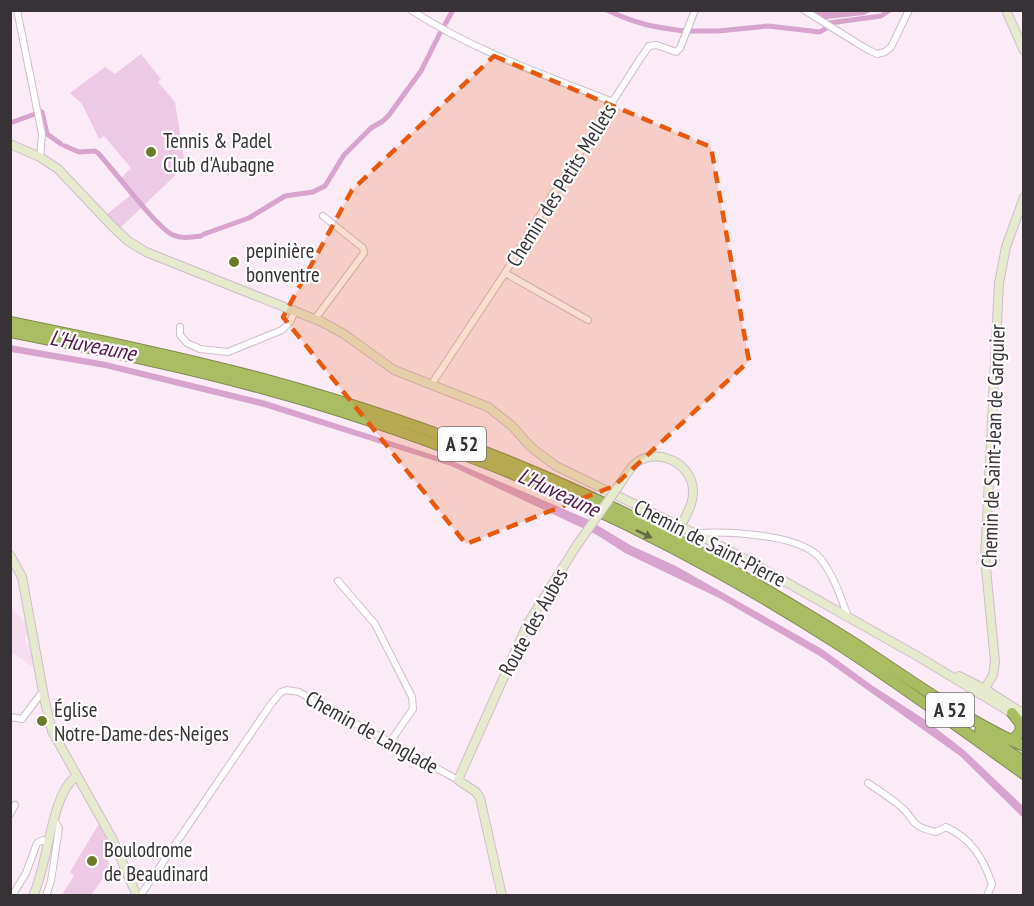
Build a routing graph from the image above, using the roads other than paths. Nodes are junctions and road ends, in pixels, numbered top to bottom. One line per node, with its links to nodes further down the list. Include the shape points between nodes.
1 (16, 10): 10 (street, via 42,134)
2 (411, 10): 8 (street, via 472,44)
3 (695, 10): 8 (street, Chemin des Petits Mellets, via 680,48 676,52 650,46)
4 (804, 10): 5 (street, via 878,54 891,46)
5 (909, 10)
6 (1006, 10): 7 (street)
7 (1023, 51)
8 (614, 102): 13 (street, Chemin des Petits Mellets)
9 (10, 144): 10 (street, Chemin de Saint-Pierre)
10 (40, 157): 14 (street, Chemin de Saint-Pierre, via 58,169 128,241 146,252)
11 (1023, 197): 28 (street, Chemin de Saint-Jean de Garguier, via 999,283 985,558 995,662)
12 (323, 216): 15 (street, via 363,248 364,253)
13 (506, 273): 16 (street); 20 (street, Chemin des Petits Mellets)
14 (295, 311): 15 (street, Chemin de Saint-Pierre); 18 (street, via 282,330 228,352 200,349 187,343 180,335)
15 (315, 319): 20 (street, Chemin de Saint-Pierre, via 344,334 394,370)
16 (588, 320)
17 (10, 322): 26 (highway, A 52, via 271,381 478,450 654,528 738,573)
18 (180, 327)
19 (10, 332): 37 (highway, A 52, one-way to 37, via 268,390 476,459 579,502 734,582 843,648)
20 (431, 385): 21 (street, Chemin de Saint-Pierre, via 488,407 556,466)
21 (681, 526): 22 (street, Chemin de Saint-Pierre); 39 (street, Route des Aubes, bridge, via 691,504 689,475 665,457 650,456 636,463 577,545 525,628)
22 (695, 533): 25 (street, Chemin de Saint-Pierre); 25 (street, via 721,532 804,545 825,565)
23 (10, 555): 27 (street, via 22,577)
24 (338, 581): 34 (street, via 375,624 412,697 413,709)
25 (848, 616): 28 (street, Chemin de Saint-Pierre)
26 (876, 658): 33 (highway); 36 (highway, A 52)
27 (43, 692): 31 (street, via 22,718); 38 (street, via 52,731)
28 (983, 692): 29 (street, Chemin de Saint-Pierre); 30 (street, Chemin de Saint-Pierre)
29 (1011, 713): 32 (street, Chemin de Saint-Pierre); 33 (highway, via 1021,730)
30 (1023, 714)
31 (10, 717)
32 (1023, 720)
33 (1010, 740): 35 (highway)
34 (390, 742): 39 (street, Chemin de Langlade); 48 (street, Chemin de Langlade, via 299,692 281,692)
35 (1023, 746)
36 (1023, 762)
37 (1023, 775)
38 (77, 776): 43 (street, via 64,790); 48 (street, via 112,838)
39 (458, 780): 49 (street, via 480,798)
40 (867, 783): 50 (street, via 905,810 912,824 936,832 946,827 970,842 992,884)
41 (15, 805): 42 (street)
42 (10, 814)
43 (54, 820): 44 (street); 47 (street, via 59,828)
44 (49, 842): 45 (street, via 37,843); 46 (street)
45 (12, 896)
46 (33, 896)
47 (46, 896)
48 (138, 896)
49 (502, 896)
50 (987, 896)

